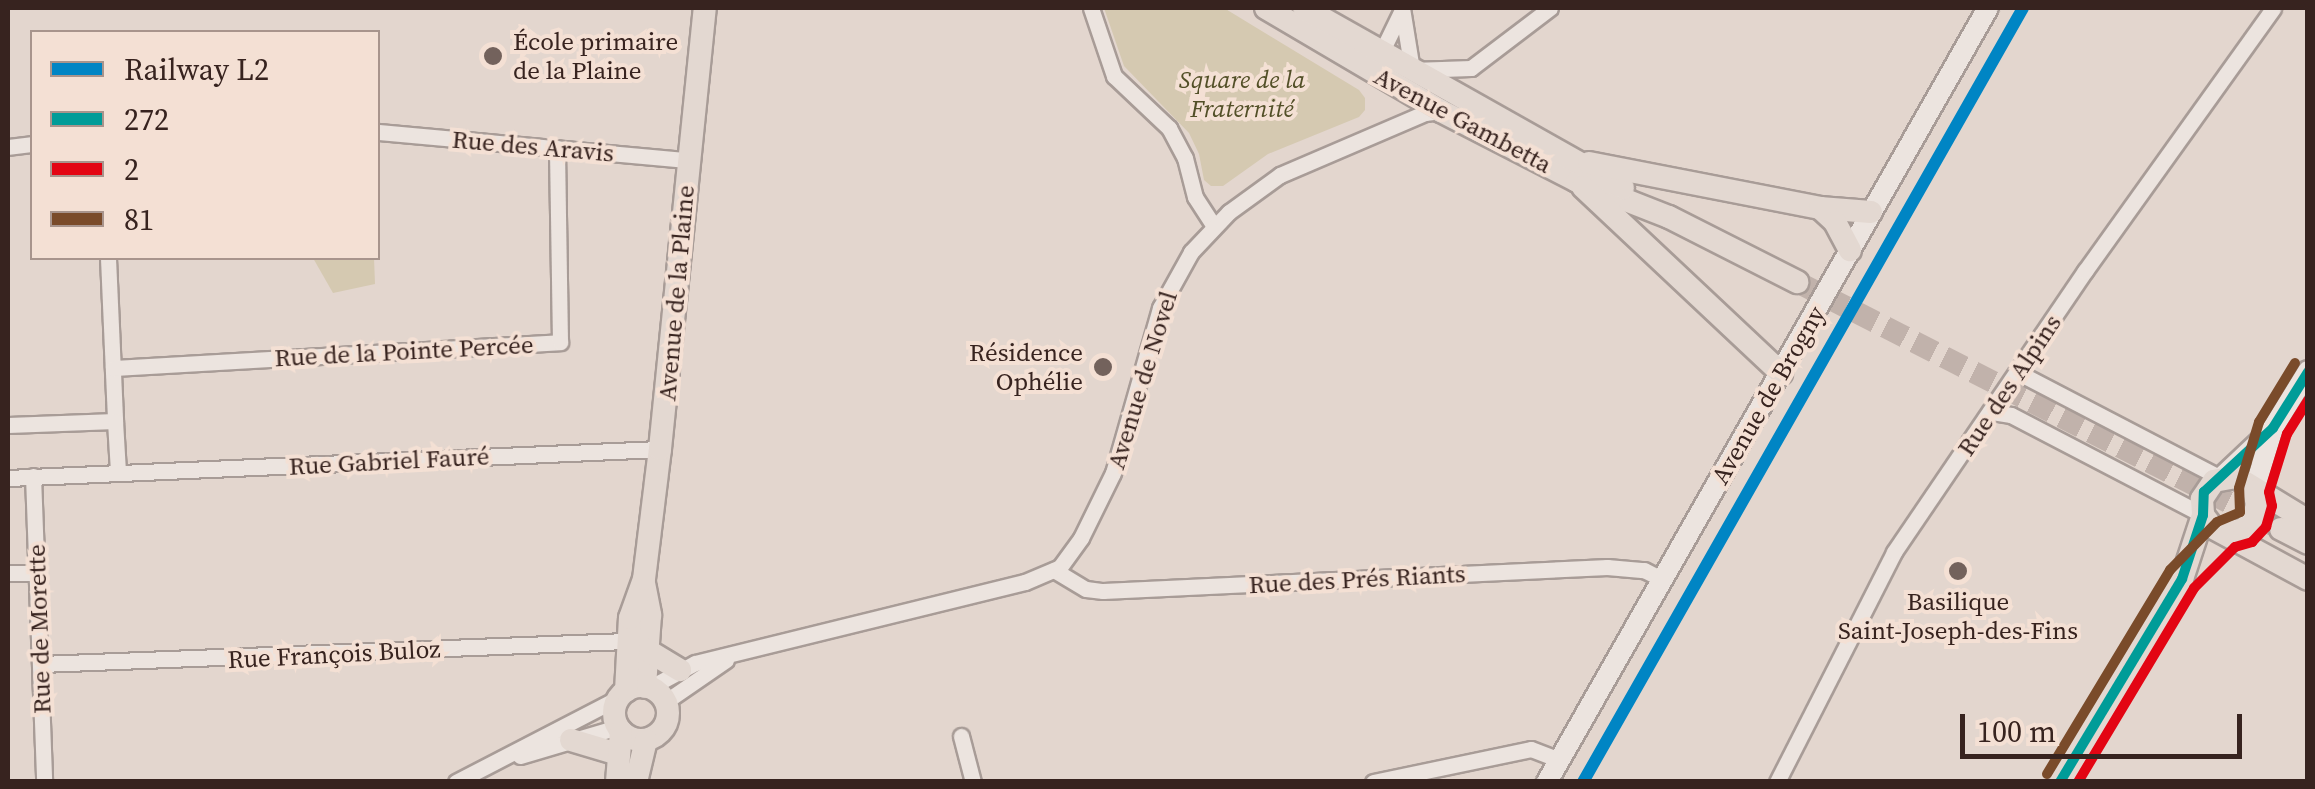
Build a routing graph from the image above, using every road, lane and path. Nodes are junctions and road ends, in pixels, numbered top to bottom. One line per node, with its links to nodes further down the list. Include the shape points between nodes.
1 (705, 8): 16 (main road, Avenue de la Plaine)
2 (1090, 8): 20 (street, via 1114,76 1169,128 1195,197)
3 (1266, 8): 13 (main road, Avenue Gambetta)
4 (1304, 8): 9 (main road, Avenue Gambetta)
5 (1402, 8): 9 (street); 11 (street)
6 (1550, 8): 10 (street)
7 (1988, 8): 19 (main road, Avenue de Brogny)
8 (2273, 8): 27 (street, Rue des Alpins)
9 (1382, 53): 11 (main road, Avenue Gambetta)
10 (1471, 68): 11 (street); 12 (street)
11 (1412, 70): 12 (main road, Avenue Gambetta)
12 (1477, 105): 17 (main road, Avenue Gambetta)
13 (1440, 111): 17 (main road, Avenue Gambetta); 20 (street, Avenue de Novel, via 1280,175)
14 (380, 132): 15 (street, Rue des Aravis)
15 (557, 148): 16 (street, Rue des Aravis); 24 (street, Rue de la Pointe Percée, via 560,342)
16 (688, 160): 32 (main road, Avenue de la Plaine)
17 (1580, 172): 18 (main road, via 1614,165); 23 (main road, Avenue Gambetta); 26 (main road)
18 (1820, 208): 19 (main road); 21 (main road)
19 (1871, 212): 21 (main road, Avenue de Brogny)
20 (1214, 226): 43 (street, Avenue de Novel, via 1168,292 1113,473 1082,538)
21 (1850, 250): 26 (main road, Avenue de Brogny)
22 (108, 260): 24 (street)
23 (1797, 282)
24 (113, 368): 29 (street)
25 (2308, 371): 31 (main road)
26 (1780, 372): 46 (main road, Avenue de Brogny)
27 (2017, 372): 28 (street, Rue des Alpins); 36 (street)
28 (1992, 412): 38 (street, via 2011,415); 67 (street, Rue des Alpins, via 1883,570)
29 (114, 421): 30 (street); 33 (street)
30 (8, 426)
31 (2273, 428): 36 (main road); 37 (main road)
32 (660, 449): 33 (street, Rue Gabriel Fauré); 49 (main road, Avenue de la Plaine)
33 (118, 472): 34 (street)
34 (33, 476): 35 (street); 44 (street, Rue de Morette)
35 (8, 478)
36 (2221, 478): 37 (main road, via 2236,478); 38 (main road, via 2204,492)
37 (2254, 490): 39 (main road); 41 (main road, via 2254,520)
38 (2203, 515): 41 (main road); 47 (main road)
39 (2308, 521)
40 (2281, 529): 42 (main road)
41 (2227, 532): 47 (main road); 48 (main road)
42 (2308, 544)
43 (1054, 570): 46 (street, Rue des Prés Riants, via 1103,591 1606,566); 50 (street)
44 (38, 572): 45 (street); 51 (street, Rue de Morette)
45 (8, 573)
46 (1662, 579): 58 (main road, Avenue de Brogny)
47 (2182, 579): 68 (main road)
48 (2308, 579)
49 (636, 645): 51 (street, Rue François Buloz); 52 (main road); 53 (main road, Avenue de la Plaine)
50 (729, 657): 52 (street); 53 (street)
51 (41, 664): 60 (street, Rue de Morette)
52 (680, 670): 53 (street)
53 (641, 693): 55 (main road, Avenue de la Plaine, via 614,712); 57 (main road, via 665,726); 59 (street)
54 (961, 736): 64 (street)
55 (619, 737): 56 (main road); 57 (main road); 62 (main road)
56 (571, 740): 59 (street)
57 (646, 740): 63 (main road)
58 (1559, 760): 65 (street, via 1530,749); 66 (main road, Avenue de Brogny)
59 (492, 765): 61 (street)
60 (44, 782)
61 (456, 782)
62 (617, 782)
63 (636, 782)
64 (974, 782)
65 (1373, 782)
66 (1546, 782)
67 (1778, 782)
68 (2060, 782)

